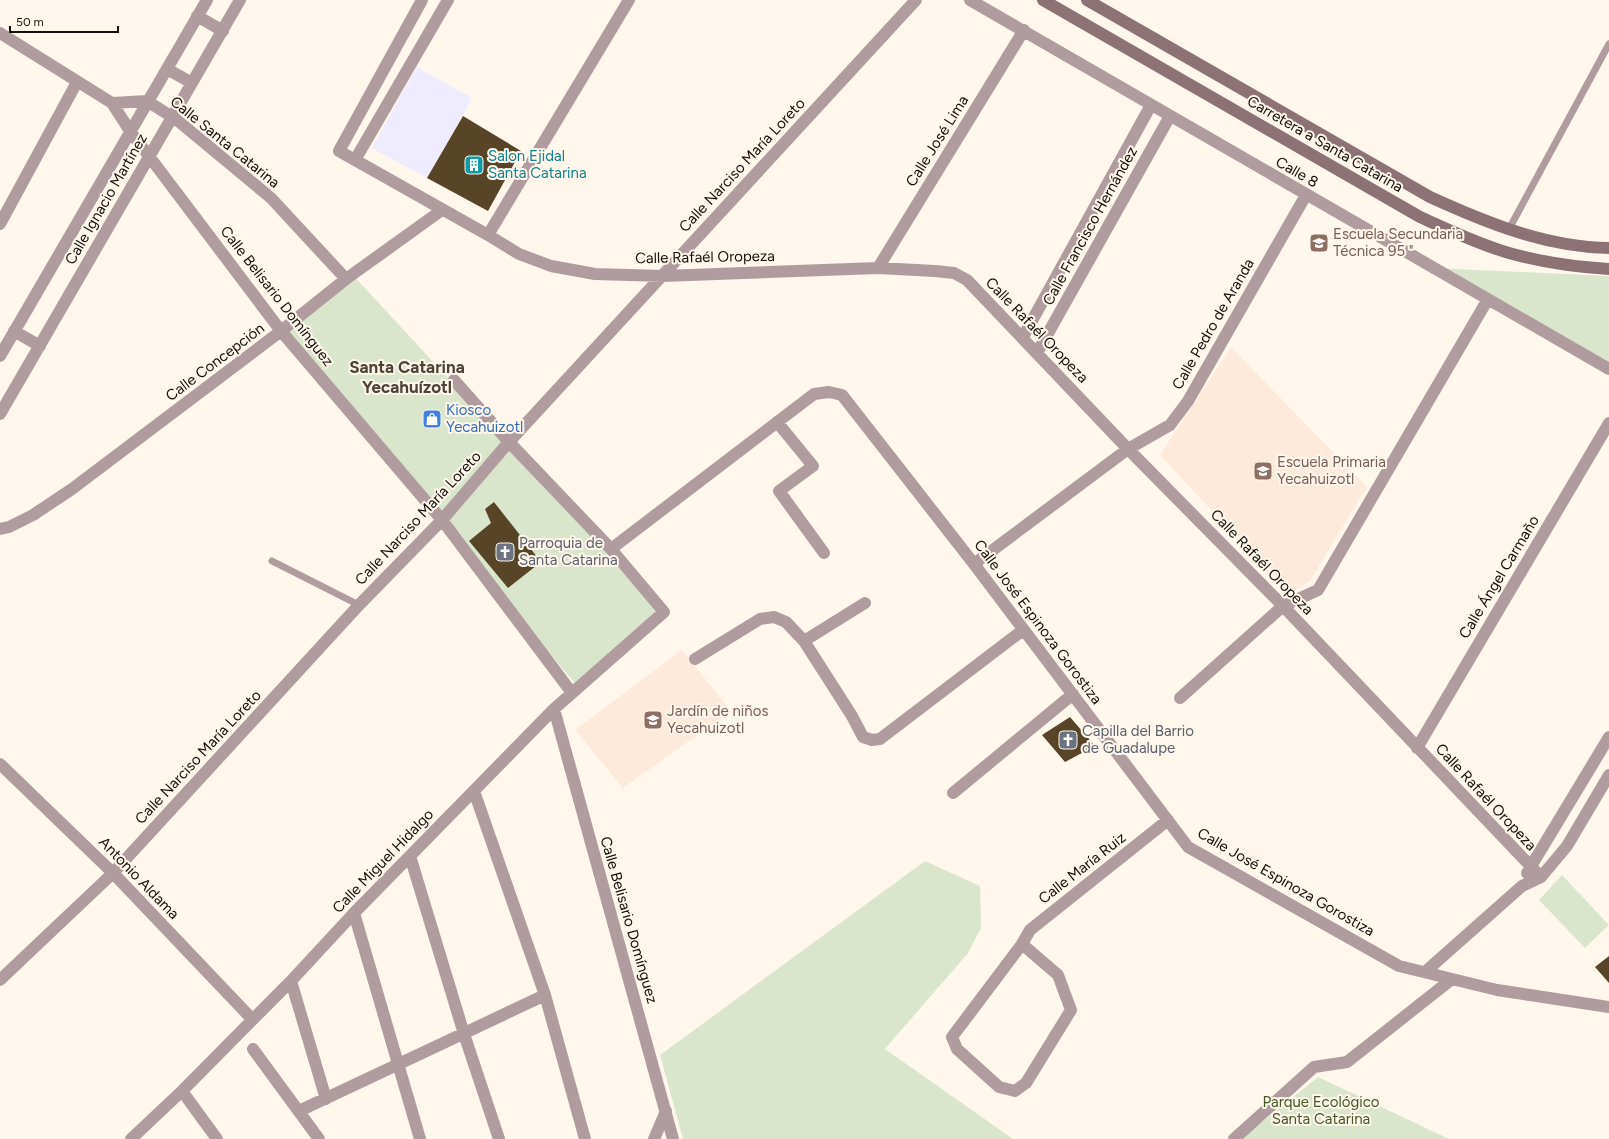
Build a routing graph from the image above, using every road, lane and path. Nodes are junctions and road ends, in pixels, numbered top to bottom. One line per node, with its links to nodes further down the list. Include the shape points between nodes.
1 (206, 0): 10 (street, Calle Ignacio Martínez)
2 (240, 0): 12 (street, Calle Ignacio Martínez)
3 (422, 0): 25 (street, Calle Rafaél Oropeza, via 338,152)
4 (448, 0): 25 (street)
5 (629, 0): 30 (street)
6 (916, 0): 34 (street, Calle Narciso María Loreto)
7 (970, 0): 11 (street, Calle 8)
8 (1043, 0): 33 (main road, Carretera a Santa Catarina, via 1420,216 1508,252 1552,262)
9 (1087, 0): 29 (main road, Carretera a Santa Catarina, via 1430,197)
10 (197, 16): 12 (street); 15 (street, Calle Ignacio Martínez)
11 (1024, 30): 20 (street, Calle 8); 32 (street, Calle José Lima)
12 (222, 31): 17 (street, Calle Ignacio Martínez)
13 (0, 33): 16 (street)
14 (1609, 44): 29 (lane)
15 (167, 69): 17 (street); 18 (street, Calle Ignacio Martínez)
16 (77, 82): 19 (street); 28 (street)
17 (192, 83): 22 (street, Calle Ignacio Martínez)
18 (147, 101): 19 (street, Calle Santa Catarina); 22 (street, Calle Santa Catarina); 23 (street, Calle Ignacio Martínez)
19 (112, 103): 23 (street, Calle Belisario Domínguez)
20 (1151, 105): 21 (street, Calle 8); 39 (street, Calle Francisco Hernández)
21 (1170, 116): 26 (street, Calle 8); 41 (street, Calle Francisco Hernández)
22 (172, 117): 24 (street, Calle Ignacio Martínez); 35 (street, Calle Santa Catarina, via 270,198)
23 (130, 132): 24 (street, Calle Belisario Domínguez); 37 (street, Calle Ignacio Martínez)
24 (149, 157): 38 (street, Calle Belisario Domínguez); 40 (street, Calle Ignacio Martínez)
25 (355, 160): 27 (street, Calle Rafaél Oropeza)
26 (1306, 195): 36 (street, Calle 8); 49 (street, Calle Pedro de Aranda, via 1188,401 1170,425)
27 (442, 210): 30 (street, Calle Rafaél Oropeza); 35 (street, Calle Concepción)
28 (0, 224)
29 (1509, 229): 31 (main road, Carretera a Santa Catarina, via 1555,243)
30 (488, 235): 34 (street, Calle Rafaél Oropeza, via 519,254 551,266 595,274)
31 (1609, 248)
32 (878, 268): 34 (street, Calle Rafaél Oropeza); 39 (street, Calle Rafaél Oropeza, via 954,273 967,280)
33 (1609, 269)
34 (663, 276): 48 (street, Calle Narciso María Loreto)
35 (346, 279): 38 (street, Calle Concepción)
36 (1488, 300): 43 (street, Calle 8); 58 (street, via 1318,590)
37 (14, 331): 40 (street); 42 (street, Calle Ignacio Martínez)
38 (282, 331): 50 (street, Calle Belisario Domínguez); 51 (street, Calle Concepción, via 72,489 33,514)
39 (1023, 338): 41 (street, Calle Rafaél Oropeza)
40 (40, 346): 45 (street, Calle Ignacio Martínez)
41 (1037, 353): 49 (street, Calle Rafaél Oropeza)
42 (0, 356)
43 (1609, 369)
44 (454, 380): 48 (street)
45 (0, 414)
46 (777, 422): 52 (street, Calle José Espinoza Gorostiza); 53 (street, via 813,466 779,491); 55 (street, Calle José Espinoza Gorostiza, via 814,394 829,392 842,395)
47 (1609, 423): 67 (street, Calle Ángel Carmaño)
48 (509, 442): 50 (street, Calle Narciso María Loreto); 52 (street)
49 (1128, 449): 55 (street, Calle Pedro de Aranda); 58 (street, Calle Rafaél Oropeza)
50 (442, 520): 57 (street, Calle Narciso María Loreto); 62 (street, Calle Belisario Domínguez)
51 (0, 529)
52 (611, 549): 62 (street, Calle Miguel Hidalgo, via 664,612)
53 (824, 553)
54 (272, 561): 57 (lane)
55 (974, 564): 59 (street, Calle José Espinoza Gorostiza)
56 (865, 603): 60 (street)
57 (359, 605): 75 (street, Calle Narciso María Loreto)
58 (1283, 606): 64 (street); 67 (street, Calle Rafaél Oropeza)
59 (1023, 630): 60 (street, via 880,739 872,740 863,737); 63 (street, Calle José Espinoza Gorostiza)
60 (804, 641): 61 (street, via 786,622 774,617 760,619)
61 (694, 659)
62 (572, 693): 65 (street, Calle Miguel Hidalgo)
63 (1073, 694): 71 (street); 72 (street, Calle José Espinoza Gorostiza)
64 (1180, 698)
65 (554, 710): 70 (street, Calle Miguel Hidalgo); 92 (street, Calle Belisario Domínguez)
66 (1609, 737): 74 (street)
67 (1417, 748): 74 (street, Calle Rafaél Oropeza)
68 (0, 764): 75 (street, Antonio Aldama)
69 (1609, 776): 76 (street, via 1567,846)
70 (474, 791): 73 (street, Calle Miguel Hidalgo); 84 (street)
71 (953, 793)
72 (1168, 820): 79 (street, Calle María Ruiz, via 1030,930); 80 (street, Calle José Espinoza Gorostiza, via 1188,847 1399,966)
73 (410, 856): 78 (street, Calle Miguel Hidalgo); 87 (street)
74 (1530, 866): 76 (street, Calle Rafaél Oropeza); 77 (street)
75 (113, 873): 82 (street, Calle Narciso María Loreto); 86 (street, Antonio Aldama)
76 (1541, 877): 77 (street)
77 (1522, 886): 80 (street)
78 (354, 913): 83 (street, Calle Miguel Hidalgo); 89 (street)
79 (1022, 944): 79 (street, Calle María Ruiz, via 1058,974 1071,1010 1026,1083 1015,1091 999,1087 957,1049 952,1037)
80 (1425, 972): 81 (street, Calle José Espinoza Gorostiza)
81 (1452, 979): 85 (street, Calle José Espinoza Gorostiza, via 1497,990); 102 (street, via 1347,1062 1314,1067)
82 (0, 980)
83 (291, 981): 86 (street, Calle Miguel Hidalgo); 91 (street)
84 (545, 995): 87 (street); 99 (street)
85 (1609, 1007)
86 (252, 1019): 90 (street, Calle Miguel Hidalgo)
87 (464, 1034): 89 (street); 98 (street)
88 (253, 1049): 93 (street)
89 (399, 1065): 91 (street); 97 (street)
90 (182, 1091): 94 (street, Calle Miguel Hidalgo); 95 (street)
91 (326, 1099): 93 (street)
92 (666, 1111): 100 (street); 101 (street, Calle Belisario Domínguez)
93 (299, 1112): 96 (street)
94 (131, 1139)
95 (217, 1139)
96 (319, 1139)
97 (420, 1139)
98 (498, 1139)
99 (585, 1139)
100 (654, 1139)
101 (673, 1139)
102 (1234, 1139)

